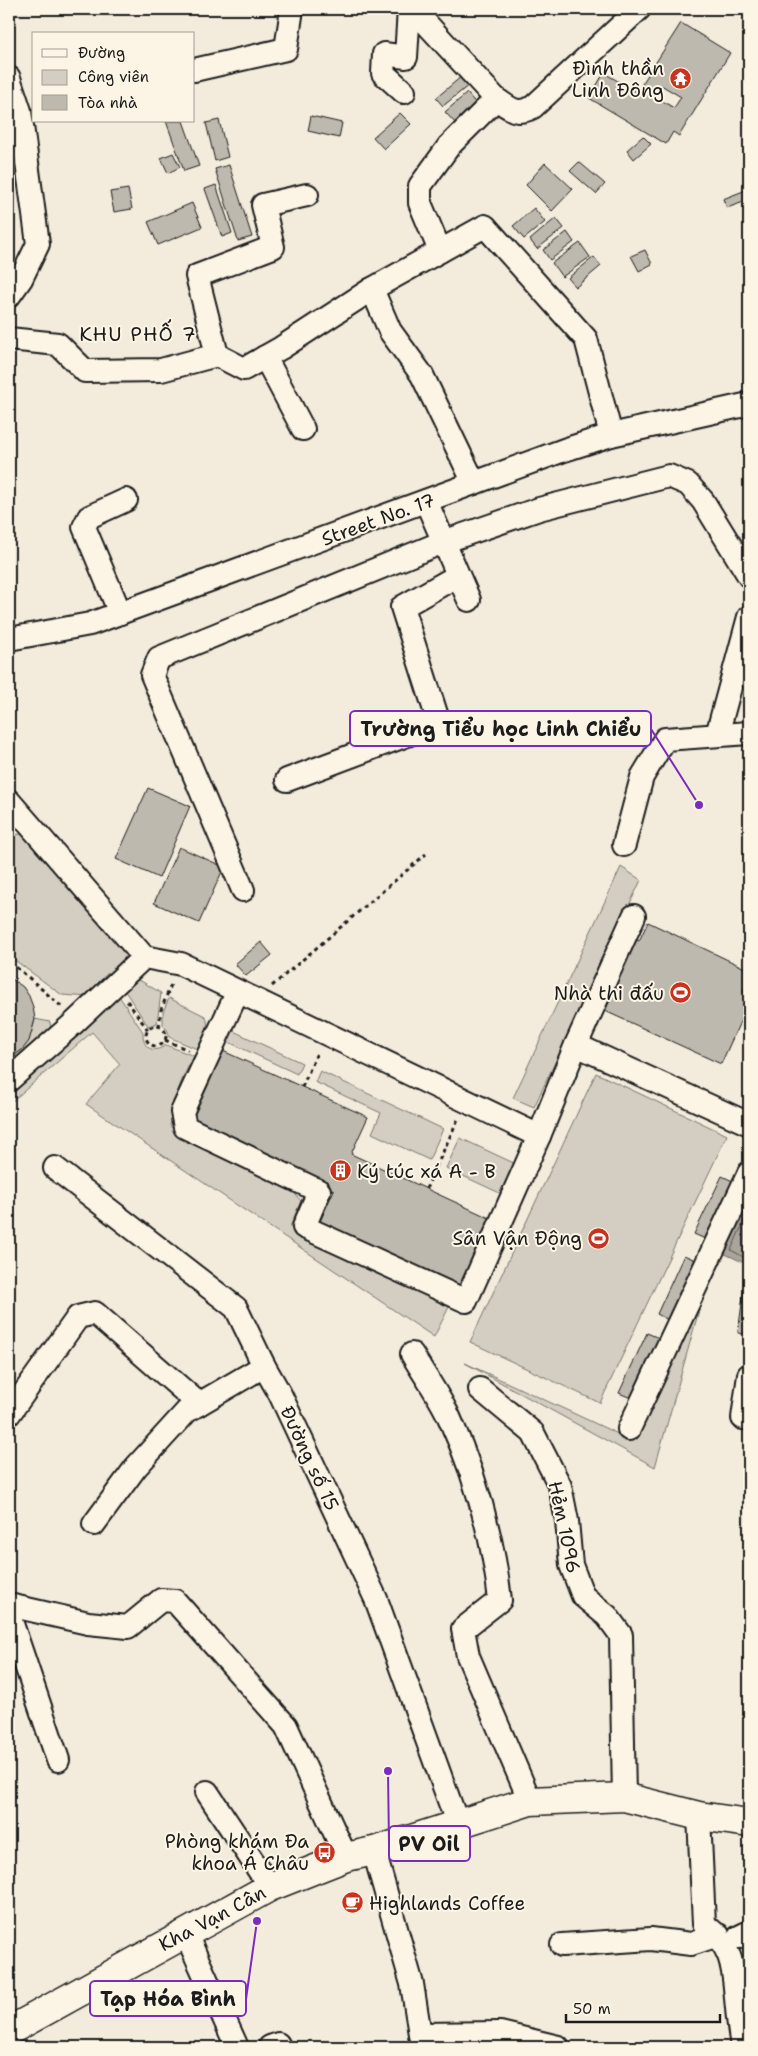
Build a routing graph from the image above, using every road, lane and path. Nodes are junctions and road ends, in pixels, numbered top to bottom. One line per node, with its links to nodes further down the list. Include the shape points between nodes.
1 (292, 9): 5 (street, via 286,49)
2 (409, 9): 7 (street, via 406,57 384,54 383,73)
3 (413, 9): 8 (street)
4 (639, 9): 8 (street, via 533,107 523,112 516,111)
5 (195, 70)
6 (9, 78): 9 (street)
7 (404, 92)
8 (496, 99): 11 (street, via 449,146 420,186 420,203)
9 (27, 110): 13 (street, via 38,244)
10 (307, 195): 15 (street, via 263,205 272,247 198,276)
11 (440, 251): 12 (street); 19 (street, via 485,226 586,339)
12 (372, 289): 16 (street); 20 (street, via 390,331 422,375)
13 (9, 296)
14 (9, 339): 15 (street, via 58,344 85,371 161,370)
15 (217, 355): 16 (street, via 244,369)
16 (265, 357): 18 (street)
17 (749, 404): 19 (street, Street No. 17)
18 (303, 429)
19 (611, 435): 20 (street, Street No. 17)
20 (474, 483): 22 (street, Street No. 17)
21 (126, 500): 27 (street, via 89,517 84,527)
22 (426, 501): 23 (street); 27 (street, Street No. 17)
23 (443, 542): 24 (street); 25 (street, via 539,509 669,476 688,484 703,501); 36 (street, via 159,658 152,675)
24 (458, 576): 26 (street); 32 (street, via 402,607 439,724)
25 (749, 576)
26 (468, 600)
27 (120, 613): 29 (street, Street No. 17, via 90,624)
28 (749, 617): 31 (street)
29 (9, 639)
30 (749, 733): 31 (street)
31 (717, 735): 34 (street, via 665,739 642,777)
32 (287, 780)
33 (12, 812): 38 (street)
34 (624, 845)
35 (426, 854): 42 (path)
36 (242, 890)
37 (634, 916): 47 (street)
38 (144, 957): 40 (street); 41 (street)
39 (9, 963): 43 (path, via 64,1008)
40 (180, 964): 42 (street); 44 (path, via 165,996)
41 (116, 984): 43 (street); 45 (path)
42 (246, 997): 46 (street); 52 (street, via 182,1112 185,1127 319,1191 304,1227 466,1302)
43 (74, 1023): 48 (street)
44 (159, 1027): 45 (path, via 152,1026); 45 (path, via 166,1035 157,1046 147,1041)
45 (148, 1030)
46 (324, 1035): 49 (path); 50 (street)
47 (576, 1045): 51 (street); 52 (street)
48 (9, 1080)
49 (302, 1087)
50 (466, 1101): 52 (street); 55 (path)
51 (749, 1124)
52 (539, 1136)
53 (55, 1168): 57 (street, Đường số 15, via 236,1308)
54 (749, 1173): 63 (street)
55 (426, 1189)
56 (412, 1354): 70 (street, via 448,1415 466,1458 486,1524 500,1600 463,1629 468,1656)
57 (264, 1366): 60 (street); 73 (street, Đường số 15, via 376,1599)
58 (749, 1375): 62 (street, via 743,1418)
59 (480, 1389): 69 (street, Hẻm 1096, via 533,1433 560,1486 571,1565 583,1596 608,1616 621,1635)
60 (199, 1404): 61 (street, via 95,1313 78,1317); 64 (street, via 187,1411 136,1467)
61 (9, 1414)
62 (749, 1419)
63 (630, 1429)
64 (94, 1524)
65 (9, 1606): 75 (street, via 88,1623 128,1627 161,1600 175,1601 286,1726)
66 (9, 1615): 67 (street)
67 (58, 1760)
68 (207, 1792): 76 (street)
69 (624, 1798): 70 (main road, Kha Vạn Cân); 71 (main road, Kha Vạn Cân)
70 (530, 1801): 73 (main road, Kha Vạn Cân)
71 (699, 1816): 72 (main road, Kha Vạn Cân); 78 (street, via 704,1924)
72 (749, 1823)
73 (458, 1825): 74 (main road, Kha Vạn Cân)
74 (374, 1851): 75 (main road, Kha Vạn Cân); 82 (street, via 412,1984)
75 (346, 1857): 76 (main road, Kha Vạn Cân)
76 (270, 1887): 77 (main road, Kha Vạn Cân)
77 (185, 1932): 81 (main road, Kha Vạn Cân); 83 (street)
78 (736, 1935): 79 (street, via 691,1944 651,1940); 80 (street, via 734,1967)
79 (562, 1945)
80 (743, 2008): 87 (street)
81 (9, 2030)
82 (421, 2040): 86 (street, via 500,2033)
83 (237, 2047)
84 (270, 2047): 85 (street, via 278,2044)
85 (279, 2047)
86 (558, 2047)
87 (742, 2047)

